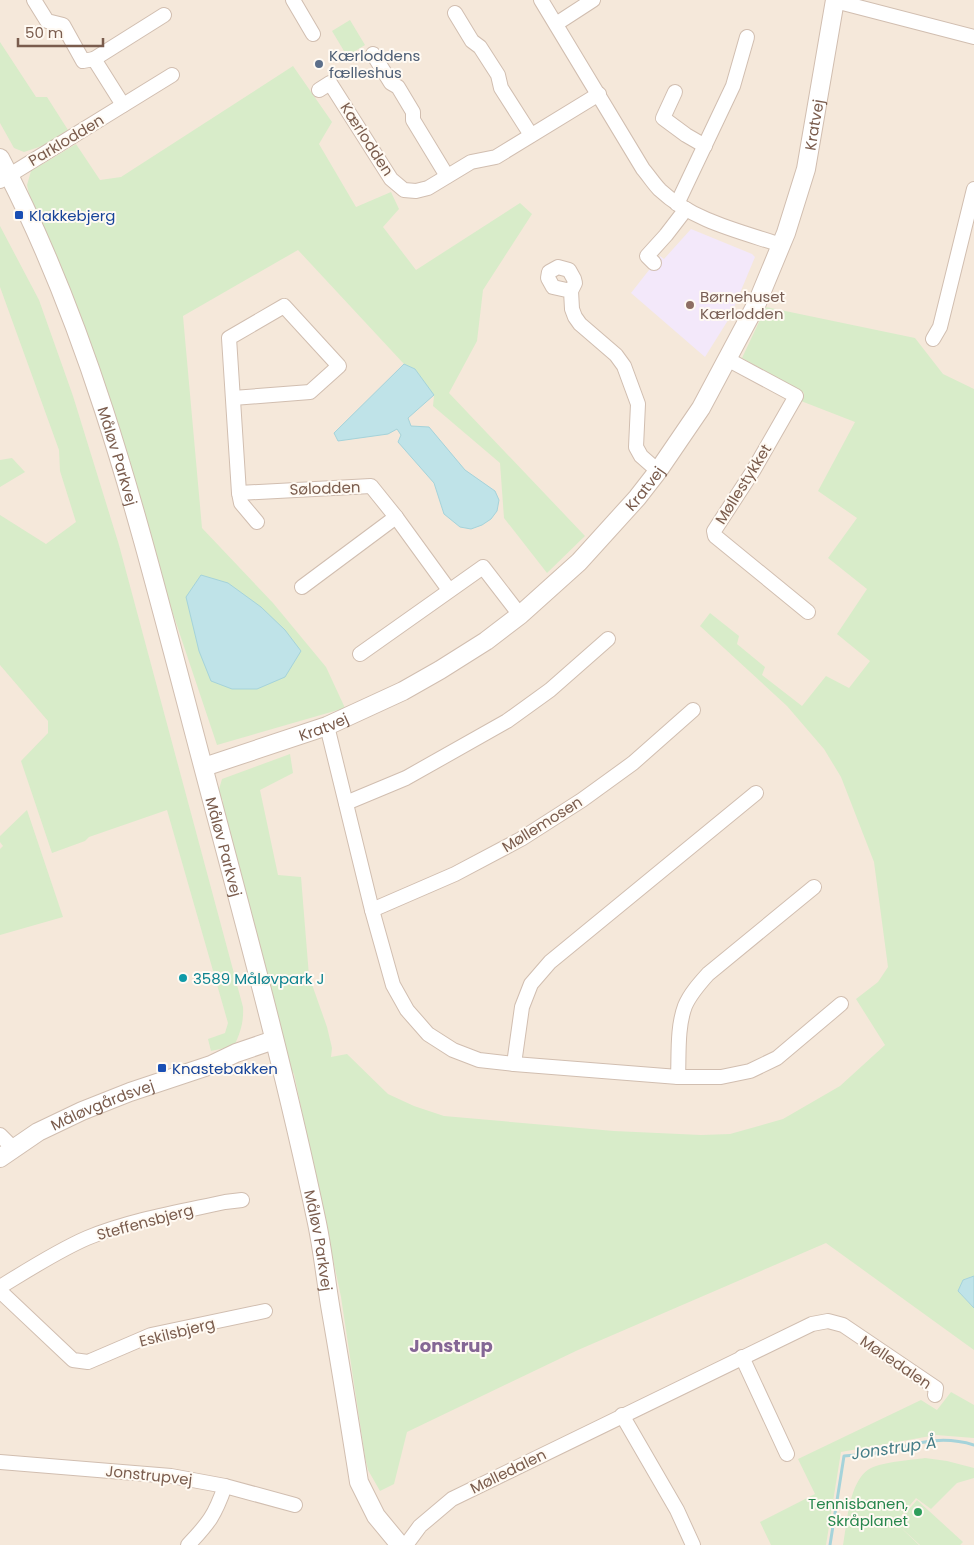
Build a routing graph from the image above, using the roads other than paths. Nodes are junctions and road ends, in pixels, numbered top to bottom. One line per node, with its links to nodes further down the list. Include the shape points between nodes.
1 (34, 0): 13 (street, via 47,21 63,25 83,61)
2 (293, 0): 9 (street)
3 (541, 0): 8 (street)
4 (593, 0): 8 (street)
5 (835, 0): 11 (street); 26 (street, Kratvej, via 806,169)
6 (455, 13): 19 (street, via 498,75 501,88)
7 (164, 15): 13 (street)
8 (556, 24): 17 (street)
9 (313, 34)
10 (746, 37): 20 (street, via 733,86)
11 (974, 37)
12 (373, 54): 22 (street, via 391,83 398,86 413,112 413,120)
13 (94, 59): 18 (street)
14 (172, 75): 18 (street, Parklodden)
15 (319, 90): 22 (street, Kærlodden, via 330,83 391,179 404,190 428,188)
16 (674, 92): 20 (street, via 664,118)
17 (599, 94): 19 (street, Kærlodden); 25 (street, via 643,168 659,189)
18 (123, 105): 23 (street, Parklodden)
19 (531, 135): 22 (street, Kærlodden, via 496,157 470,162)
20 (705, 146): 25 (street)
21 (0, 158): 23 (street, Måløv Parkvej)
22 (447, 176)
23 (4, 178): 44 (street, Måløv Parkvej, via 39,239 71,315 101,401 132,501)
24 (974, 189): 29 (street, via 940,327)
25 (681, 206): 26 (street, via 715,223); 27 (street, via 666,235 647,256)
26 (781, 246): 30 (street, Kratvej, via 757,303)
27 (654, 263)
28 (570, 291): 32 (street, via 572,309 580,324 624,366 638,404 636,447)
29 (932, 339)
30 (727, 359): 32 (street, Kratvej, via 701,408); 38 (street, Møllestykket, via 796,396 714,531)
31 (232, 398): 31 (street, via 310,392 339,366 284,306 229,338); 33 (street)
32 (658, 472): 39 (street, Kratvej, via 586,555)
33 (239, 493): 34 (street, Sølodden, via 370,486); 35 (street, via 241,503)
34 (396, 517): 36 (street); 37 (street, Sølodden)
35 (256, 522)
36 (302, 587)
37 (449, 590): 39 (street, via 483,567); 41 (street)
38 (808, 612)
39 (520, 615): 43 (street, Kratvej, via 440,670 403,691)
40 (608, 639): 46 (street, via 550,690 507,720 406,778)
41 (360, 654)
42 (693, 710): 48 (street, Møllemosen, via 633,763 521,839 455,874)
43 (326, 726): 44 (street, Kratvej); 46 (street)
44 (204, 767): 50 (street, Måløv Parkvej)
45 (756, 793): 51 (street, via 550,962 531,984 522,1006)
46 (346, 803): 48 (street)
47 (814, 887): 52 (street, via 708,974 694,990 685,1007 681,1026)
48 (372, 910): 51 (street, via 393,985 407,1010 428,1034 453,1050 479,1060)
49 (841, 1004): 52 (street, via 777,1058 750,1071 721,1077)
50 (275, 1046): 54 (street, Måløvgårdsvej, via 239,1062 211,1065 82,1111 52,1124); 66 (street, Måløv Parkvej, via 317,1225 359,1482 376,1516)
51 (514, 1064): 52 (street)
52 (678, 1077)
53 (0, 1135): 54 (street)
54 (7, 1153)
55 (242, 1200): 56 (street, Steffensbjerg, via 117,1227 86,1238 49,1257)
56 (0, 1289): 57 (street, Eskilsbjerg, via 73,1360 88,1362 150,1335)
57 (265, 1310)
58 (742, 1357): 59 (street, Mølledalen, via 812,1324 828,1321 843,1325 936,1388); 60 (street, Mølledalen); 61 (street)
59 (935, 1395)
60 (622, 1415): 67 (street, Mølledalen, via 452,1499 420,1526); 68 (street, via 677,1510)
61 (788, 1454)
62 (0, 1462): 63 (street, Jonstrupvej, via 171,1476)
63 (225, 1486): 64 (street, Jonstrupvej); 65 (street, via 207,1525)
64 (295, 1505)
65 (188, 1545)
66 (400, 1545)
67 (406, 1545)
68 (693, 1545)

